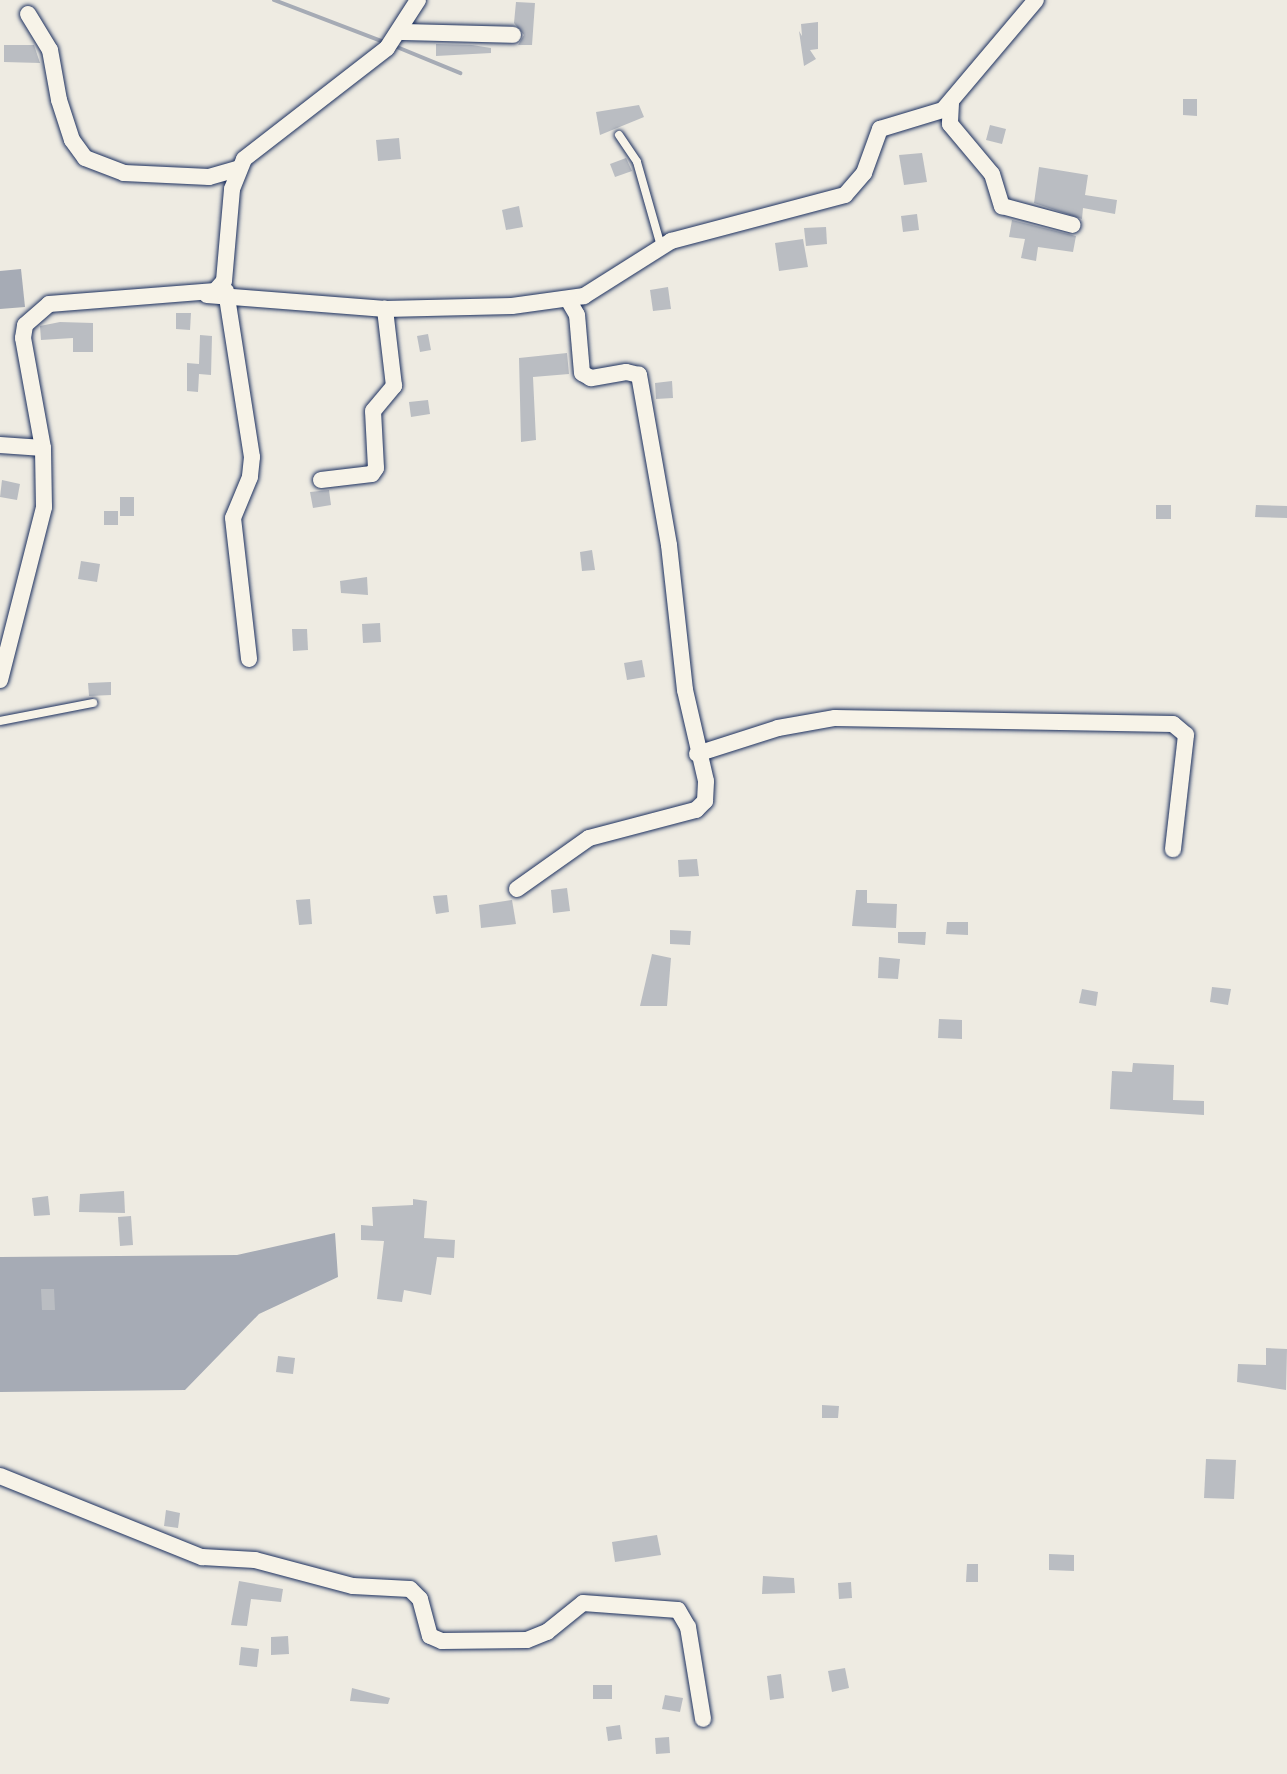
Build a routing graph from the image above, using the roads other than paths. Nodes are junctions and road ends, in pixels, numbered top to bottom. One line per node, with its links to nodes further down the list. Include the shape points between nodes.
1 (418, 0): 5 (street)
2 (1036, 0): 6 (street)
3 (28, 14): 9 (street, via 50,50 59,100 72,140 85,158 124,173)
4 (513, 35): 5 (street)
5 (394, 40): 8 (street, via 347,83 264,141)
6 (951, 103): 11 (street, via 954,129 992,174 1002,206); 12 (street, via 943,110 884,126 864,173 845,195 696,232)
7 (619, 135): 12 (lane, via 637,162)
8 (237, 169): 9 (street); 10 (street)
9 (219, 176): 10 (street)
10 (232, 189): 13 (street)
11 (1073, 225)
12 (661, 246): 16 (street, via 628,271)
13 (224, 281): 14 (street); 15 (street)
14 (207, 295): 15 (street); 19 (street, via 141,294 39,308 25,325 23,338)
15 (228, 298): 17 (street); 21 (street, via 252,457 250,477 233,518)
16 (569, 301): 17 (street); 25 (street, via 577,315 582,373 591,378 639,375)
17 (385, 309): 20 (street, via 394,386 373,411 376,468 372,474)
18 (0, 445): 19 (street)
19 (43, 448): 22 (street, via 44,507 35,556)
20 (321, 480)
21 (249, 659)
22 (0, 680)
23 (93, 703): 24 (lane)
24 (0, 721)
25 (697, 754): 26 (street, via 778,728 835,718 1173,724 1186,735); 27 (street, via 706,781 705,801 696,810 601,832)
26 (1173, 849)
27 (517, 889)
28 (0, 1476): 29 (street, via 202,1557 255,1560 353,1586 410,1589 426,1614 430,1636 442,1641 527,1640 547,1632 583,1603 678,1610 688,1627)
29 (703, 1719)

